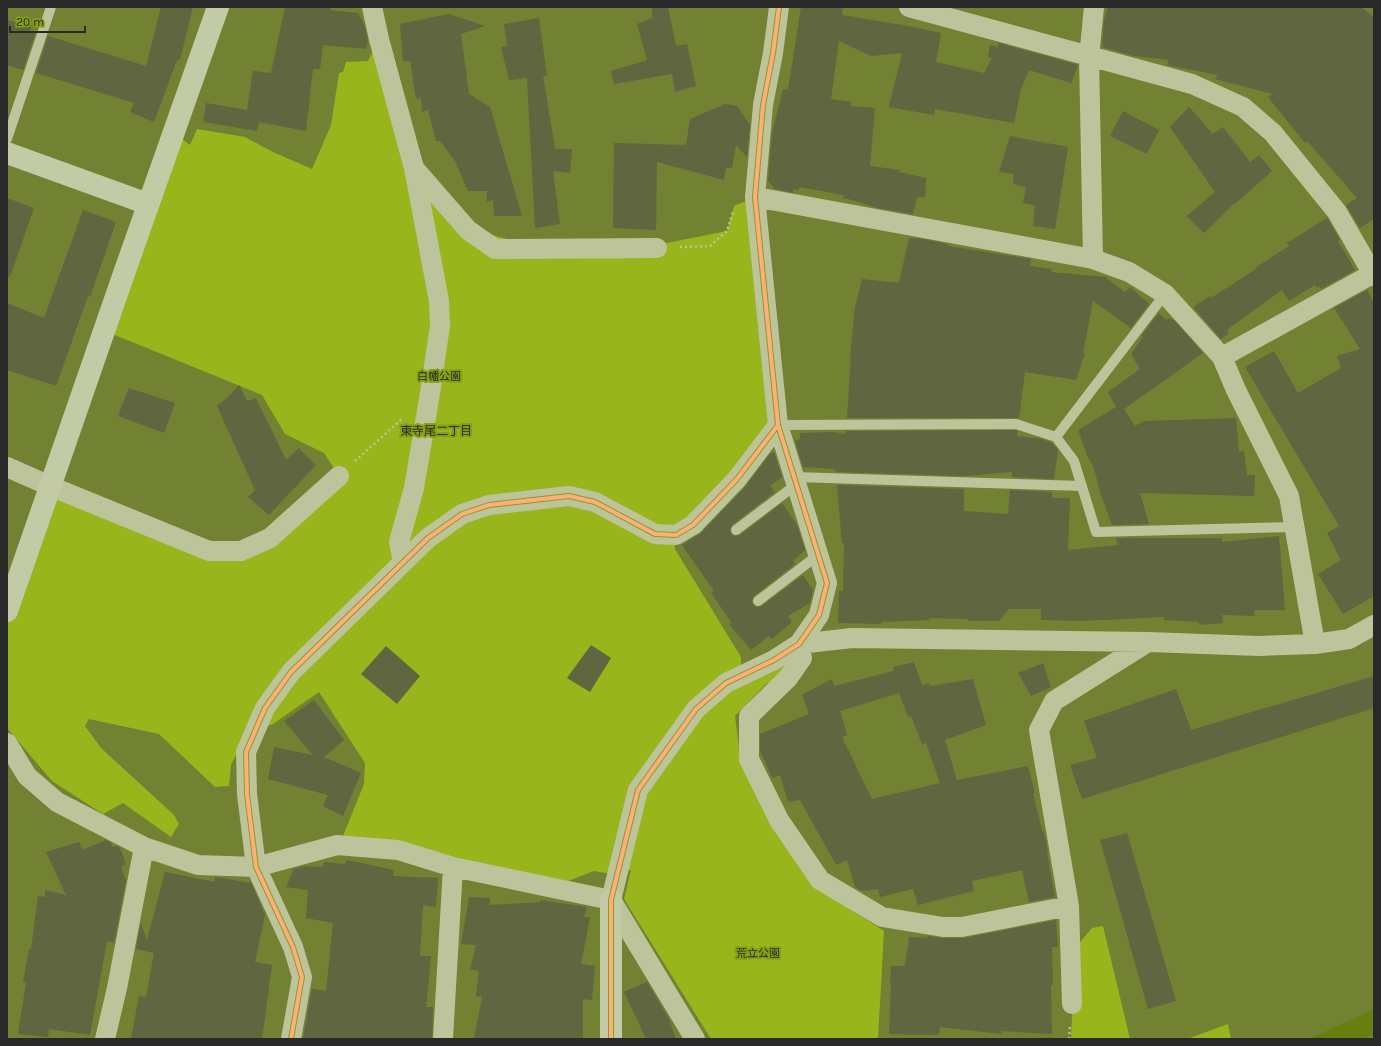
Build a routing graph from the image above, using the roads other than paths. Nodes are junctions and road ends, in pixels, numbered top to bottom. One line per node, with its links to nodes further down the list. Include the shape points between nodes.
1 (51, 7): 8 (lane)
2 (218, 7): 12 (street)
3 (372, 7): 10 (street)
4 (779, 7): 11 (street, via 763,105)
5 (909, 7): 7 (street)
6 (1094, 7): 7 (street)
7 (1089, 57): 14 (street); 15 (street, via 1192,84 1244,107 1272,133 1337,212)
8 (7, 139)
9 (7, 153): 12 (street)
10 (414, 168): 13 (street, via 468,230 495,249); 28 (street, via 439,301 440,326 414,488 399,542)
11 (755, 197): 14 (street); 18 (street)
12 (148, 204): 23 (street)
13 (657, 248)
14 (1093, 260): 16 (street, via 1129,272)
15 (1374, 274): 17 (street)
16 (1165, 294): 17 (street); 19 (lane)
17 (1222, 357): 25 (street, via 1289,496)
18 (778, 425): 19 (lane, via 1016,424); 22 (street); 28 (street, via 731,484 693,525 676,535 655,534 595,502 569,496 489,505 462,514 428,538)
19 (1056, 437): 24 (lane, via 1074,462)
20 (7, 467): 23 (street)
21 (339, 476): 23 (street, via 270,538 241,552 209,550)
22 (796, 481): 24 (lane); 26 (lane); 27 (street)
23 (50, 486): 30 (street)
24 (1082, 486): 25 (lane, via 1096,532)
25 (1294, 527): 34 (street)
26 (736, 530)
27 (818, 555): 29 (lane); 33 (street, via 827,583 819,615)
28 (403, 562): 38 (street, via 291,672 265,708 246,752 246,794)
29 (758, 601)
30 (7, 611)
31 (1374, 625): 34 (street, via 1349,639)
32 (1148, 642): 33 (street, via 852,638); 34 (street, via 1259,646); 40 (street, via 1054,701 1039,730)
33 (799, 644): 39 (street, via 774,660 726,683 696,709 638,790); 40 (street, via 802,658 788,678 749,716 749,759 778,820 820,880 882,917 943,927 962,927)
34 (1314, 644)
35 (7, 743): 36 (street, via 27,776 56,802)
36 (144, 847): 38 (street, via 198,865); 42 (street)
37 (453, 866): 38 (street, via 398,850 336,845); 39 (street); 44 (street)
38 (256, 867): 43 (street, via 293,948 302,977)
39 (611, 900): 45 (street); 46 (street)
40 (1069, 906): 41 (street)
41 (1072, 1004)
42 (105, 1039)
43 (291, 1039)
44 (443, 1039)
45 (611, 1039)
46 (695, 1039)

